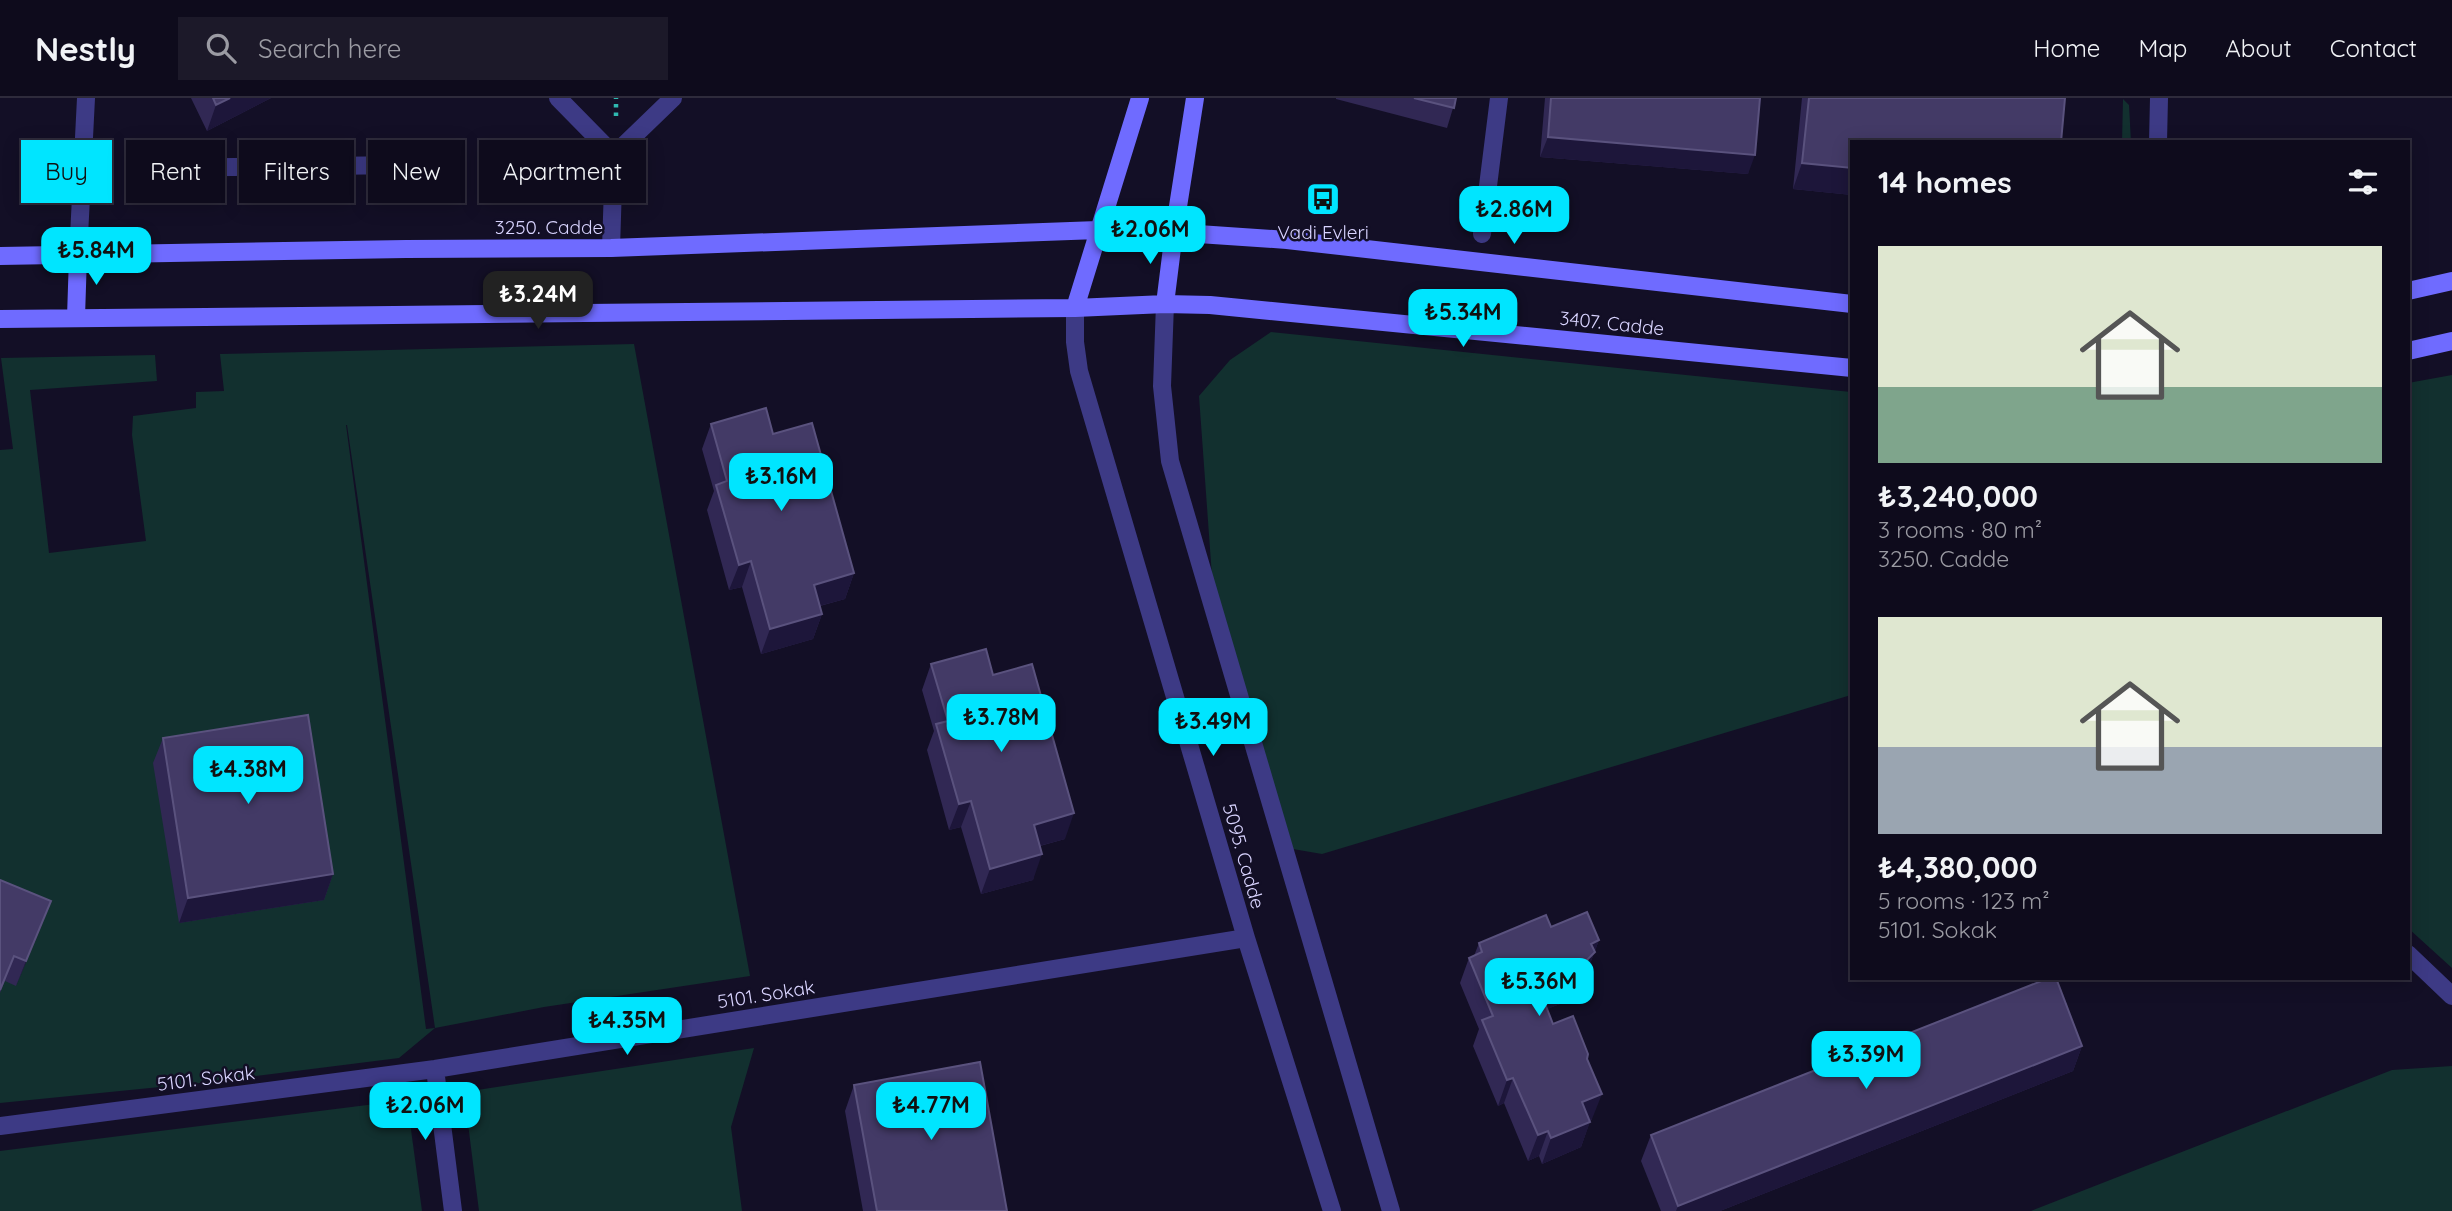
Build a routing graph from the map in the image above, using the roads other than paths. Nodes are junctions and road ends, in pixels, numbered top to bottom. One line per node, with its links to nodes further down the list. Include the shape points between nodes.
1 (86, 98): 19 (street)
2 (558, 98): 8 (street)
3 (673, 98): 9 (street)
4 (1139, 98): 14 (street)
5 (1195, 98): 15 (street)
6 (1500, 98): 16 (street)
7 (2159, 98): 10 (street)
8 (599, 140)
9 (630, 140)
10 (2158, 140)
11 (368, 165): 12 (street)
12 (225, 166)
13 (612, 203): 17 (street)
14 (1098, 230): 15 (street); 17 (street, 3250. Cadde); 24 (street)
15 (1174, 232): 22 (street); 23 (street, via 1287,240)
16 (1482, 234)
17 (611, 248): 19 (street, 3250. Cadde)
18 (0, 256): 19 (street, 3250. Cadde)
19 (78, 256): 25 (street)
20 (2452, 281): 21 (street)
21 (2410, 290)
22 (1165, 304): 24 (street, 3407. Cadde); 29 (street, 3407. Cadde); 37 (street, via 1162,386 1170,461)
23 (1850, 304)
24 (1075, 308): 25 (street); 30 (street, 5095. Cadde, via 1079,371)
25 (76, 317): 26 (street)
26 (0, 318)
27 (2452, 341): 28 (street)
28 (2410, 351)
29 (1850, 368)
30 (1246, 938): 33 (street, 5101. Sokak); 36 (street, 5095. Cadde)
31 (2410, 956): 32 (street)
32 (2452, 996)
33 (435, 1069): 34 (street, 5101. Sokak); 35 (street)
34 (0, 1126)
35 (453, 1211)
36 (1332, 1211)
37 (1391, 1211)

